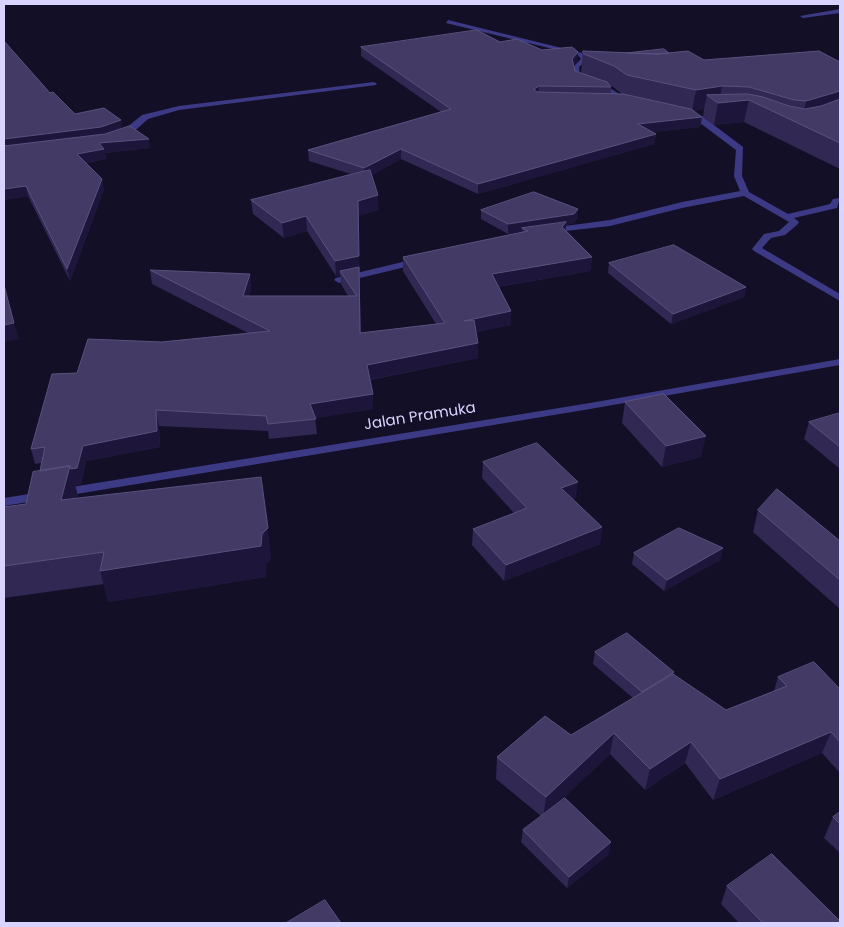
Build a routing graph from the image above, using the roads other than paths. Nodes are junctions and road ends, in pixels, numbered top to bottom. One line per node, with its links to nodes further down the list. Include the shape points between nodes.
1 (840, 11): 2 (street)
2 (804, 16)
3 (448, 22): 4 (street, via 580,54 585,59)
4 (576, 67): 5 (street); 8 (street, via 577,77 609,89)
5 (586, 67)
6 (374, 84): 13 (street, via 179,108 145,117 127,134)
7 (605, 99): 8 (street)
8 (622, 100): 9 (street)
9 (635, 103)
10 (676, 111): 12 (street)
11 (710, 112): 12 (street)
12 (692, 115): 14 (street, via 740,149 738,176)
13 (113, 138)
14 (745, 193): 16 (street); 17 (street, via 610,223)
15 (840, 200): 16 (street, via 834,206)
16 (787, 217): 20 (street, via 795,222 782,233 767,236 757,249)
17 (542, 232)
18 (428, 259): 19 (street)
19 (339, 280)
20 (840, 298)
21 (840, 362): 22 (street, Jalan Pramuka)
22 (4, 502)

